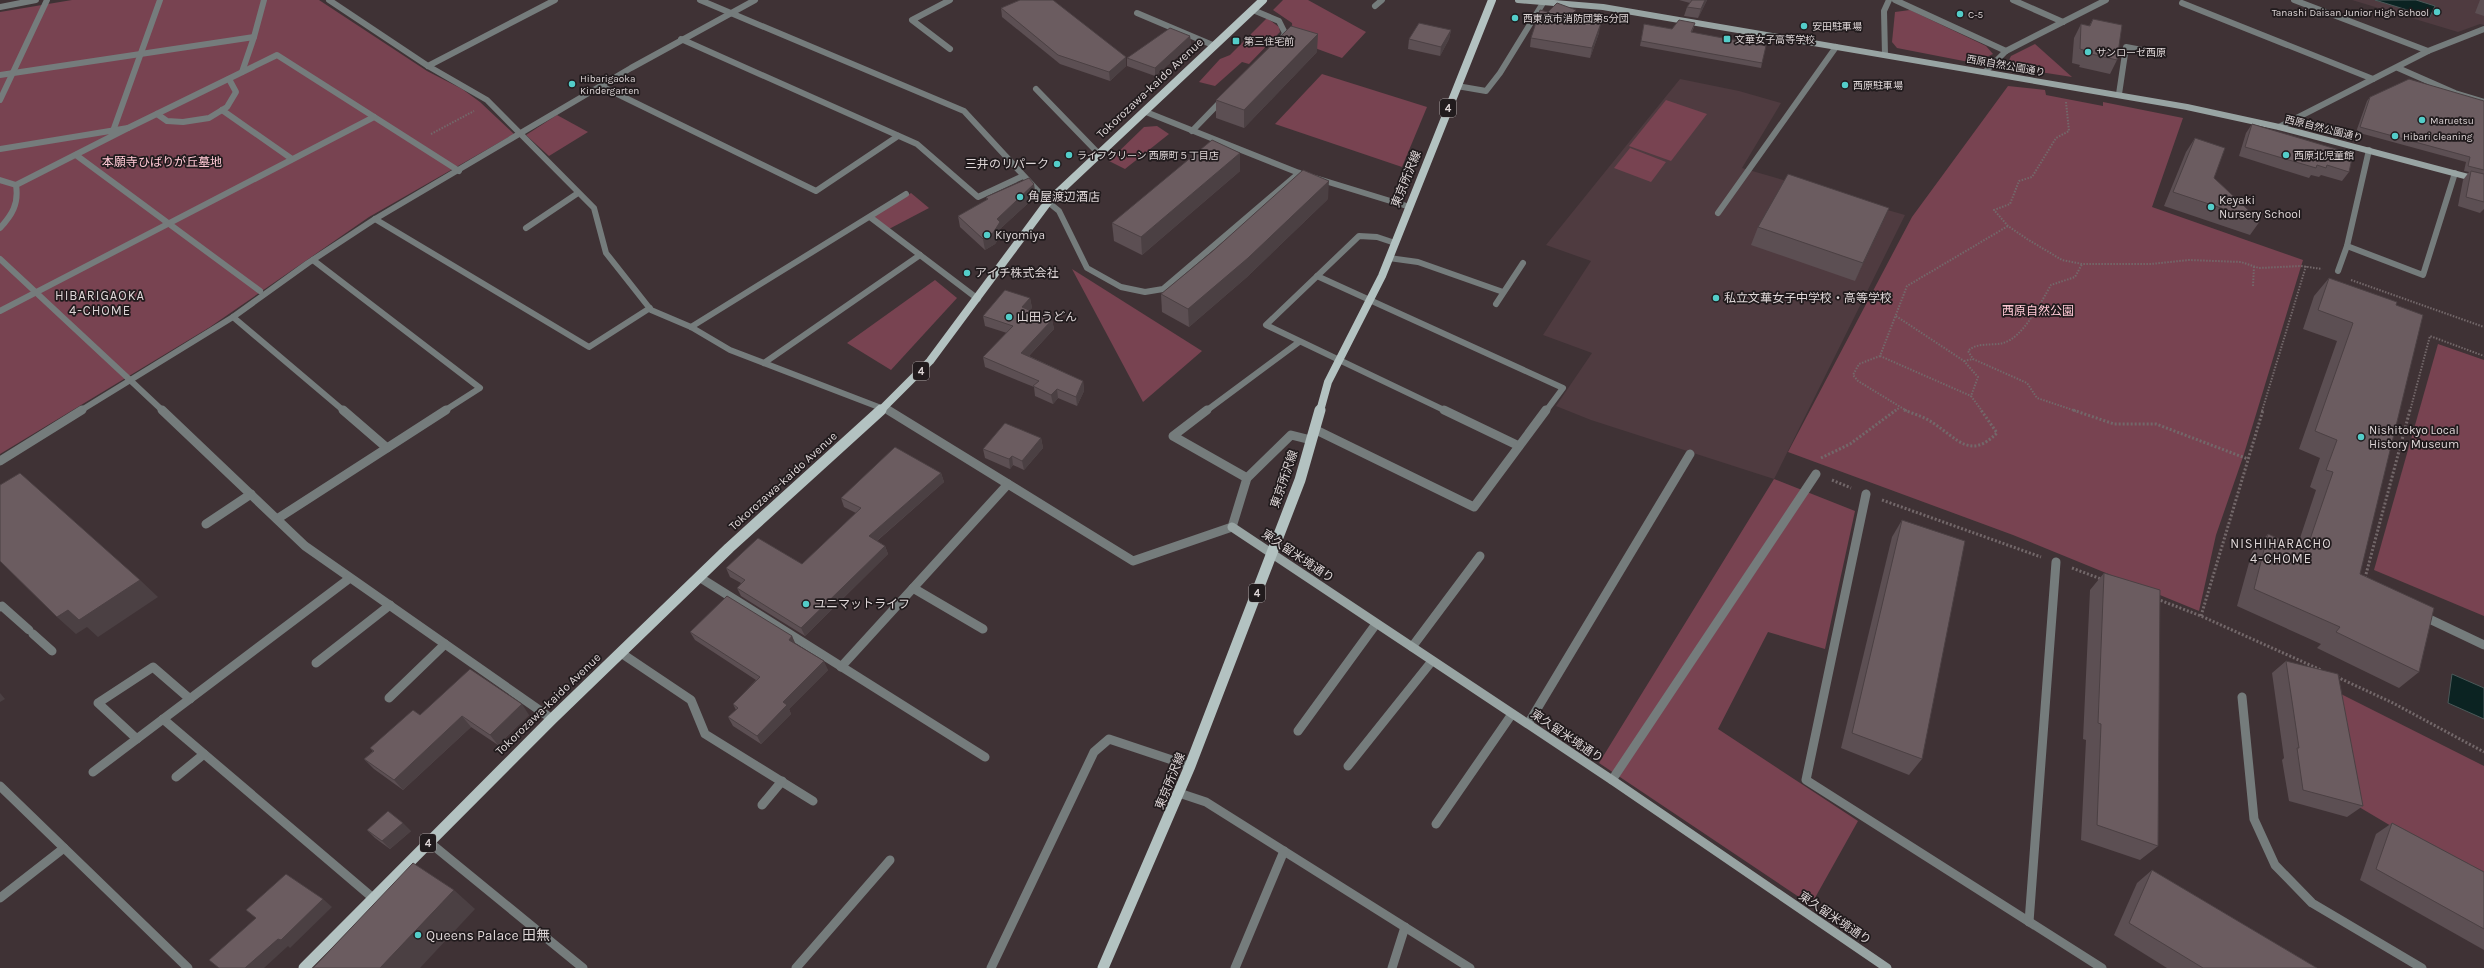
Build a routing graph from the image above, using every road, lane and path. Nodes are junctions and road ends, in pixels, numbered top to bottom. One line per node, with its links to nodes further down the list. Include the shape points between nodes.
1 (36, 0): 22 (street)
2 (47, 0): 43 (street)
3 (160, 0): 37 (street)
4 (264, 0): 28 (street)
5 (329, 0): 39 (street)
6 (555, 0): 39 (street)
7 (700, 0): 24 (street)
8 (755, 0): 24 (street)
9 (950, 0): 33 (street, via 912,20)
10 (1263, 0): 23 (main road, Tokorozawa-kaido Avenue / 4)
11 (1382, 0): 21 (street)
12 (1492, 0): 48 (main road, 東京所沢線 / 4)
13 (1518, 0): 19 (street, 西原自然公園通り)
14 (1889, 0): 38 (street, via 1884,11)
15 (1895, 0): 36 (street)
16 (2013, 0): 26 (street)
17 (2106, 0): 26 (street)
18 (2294, 0): 35 (street)
19 (1543, 3): 31 (street, 西原自然公園通り, via 1603,7); 48 (street, via 1486,91)
20 (2182, 3): 46 (street)
21 (1375, 6)
22 (0, 7)
23 (1253, 10): 30 (main road, Tokorozawa-kaido Avenue / 4); 32 (street, via 1279,21 1283,26 1283,38)
24 (730, 12): 29 (street); 75 (street, via 964,111)
25 (1137, 13): 30 (street)
26 (2063, 22): 36 (street)
27 (2484, 29): 35 (street)
28 (254, 37): 37 (street); 41 (street)
29 (681, 39): 47 (street); 65 (street)
30 (1215, 46): 57 (main road, Tokorozawa-kaido Avenue / 4)
31 (1836, 47): 38 (street, 西原自然公園通り); 83 (street)
32 (1275, 48)
33 (950, 49)
34 (2142, 50): 51 (street, via 2126,47)
35 (2428, 51): 40 (street)
36 (2006, 52): 42 (street)
37 (140, 54): 43 (street); 63 (street)
38 (1884, 55): 42 (street, 西原自然公園通り)
39 (428, 66): 54 (street, via 464,84)
40 (2398, 68): 46 (street); 55 (street)
41 (242, 72): 45 (street); 59 (street, via 277,56)
42 (1985, 72): 51 (street, 西原自然公園通り)
43 (12, 73): 44 (street); 53 (street)
44 (0, 75)
45 (230, 79): 56 (street, via 236,92 227,107); 58 (street)
46 (2373, 79): 60 (street)
47 (601, 86): 64 (street); 65 (street, via 816,191)
48 (1457, 86): 82 (main road, 東京所沢線 / 4)
49 (1036, 89): 70 (street)
50 (1230, 92): 62 (street)
51 (2119, 94): 60 (street, 西原自然公園通り)
52 (2066, 99): 87 (path, via 2069,131 2056,138 2032,177 2019,181 2010,204 1994,210)
53 (0, 100)
54 (489, 102): 64 (street); 66 (path)
55 (2484, 102)
56 (222, 110): 58 (street, via 209,118 183,122 167,121); 71 (street)
57 (1146, 112): 62 (street); 70 (main road, Tokorozawa-kaido Avenue / 4)
58 (157, 114): 61 (street)
59 (374, 117): 66 (street); 71 (street)
60 (2278, 127): 68 (street, 西原自然公園通り)
61 (128, 128): 63 (street); 69 (street)
62 (1192, 130): 73 (street)
63 (113, 131): 67 (street)
64 (520, 135): 72 (street); 79 (street)
65 (898, 136): 75 (street, via 917,144 978,197)
66 (415, 143): 72 (street)
67 (0, 149)
68 (2369, 150): 74 (street, 西原自然公園通り); 91 (street)
69 (76, 155): 78 (street); 86 (street)
70 (1100, 155): 81 (main road, Tokorozawa-kaido Avenue / 4)
71 (292, 159): 86 (street)
72 (459, 171): 85 (street)
73 (1299, 173): 81 (street, via 1163,289 1155,292 1121,287 1087,268 1059,210); 82 (street)
74 (2455, 173): 77 (street, 西原自然公園通り); 91 (street, via 2423,275)
75 (1022, 176): 81 (street)
76 (0, 180): 78 (street)
77 (2484, 181)
78 (16, 185): 88 (street, via 19,196 16,211)
79 (578, 193): 89 (street); 109 (street, via 594,208 606,253)
80 (906, 194): 84 (street)
81 (1048, 202): 106 (main road, Tokorozawa-kaido Avenue / 4)
82 (1410, 207): 90 (main road, 東京所沢線 / 4)
83 (1718, 213)
84 (870, 217): 92 (street); 113 (street)
85 (375, 219): 95 (street); 109 (street, via 589,347)
86 (169, 223): 103 (street); 105 (street)
87 (2008, 226): 97 (path, via 2062,260); 111 (path, via 1907,286)
88 (0, 228)
89 (526, 228)
90 (1395, 243): 93 (main road, 東京所沢線 / 4); 101 (street, via 1376,237 1359,236)
91 (2347, 246): 100 (street)
92 (920, 255): 106 (street); 121 (street)
93 (1389, 258): 104 (street, via 1418,262); 107 (main road, 東京所沢線 / 4)
94 (0, 259): 105 (street)
95 (313, 260): 112 (street); 129 (street, via 480,388)
96 (1523, 263): 104 (street)
97 (2082, 264): 98 (path, via 2151,264 2189,260 2241,262); 118 (path, via 2075,277 2051,285 2027,325 2004,343 1973,346 1968,351)
98 (2254, 266): 99 (path); 102 (path)
99 (2306, 266): 100 (path); 131 (path)
100 (2338, 272): 114 (path, via 2349,279)
101 (1317, 276): 107 (street); 115 (street, via 1266,325)
102 (2253, 286)
103 (260, 291)
104 (1504, 292): 108 (street)
105 (36, 293): 110 (street); 122 (street)
106 (978, 299): 124 (main road, Tokorozawa-kaido Avenue / 4, via 930,361)
107 (1370, 301): 119 (main road, 東京所沢線 / 4); 128 (street, via 1563,388)
108 (1496, 304)
109 (650, 308): 113 (street)
110 (0, 311)
111 (1896, 316): 116 (path); 120 (path)
112 (233, 317): 122 (street); 129 (street)
113 (691, 327): 121 (street, via 730,350)
114 (2484, 327)
115 (1299, 342): 119 (street); 135 (street, via 1173,436)
116 (1880, 356): 123 (path); 125 (path, via 1859,364 1853,375)
117 (2484, 356): 147 (path, via 2430,336)
118 (1973, 359): 120 (path); 131 (path, via 2027,383 2037,398 2114,424 2156,424)
119 (1338, 360): 126 (main road, 東京所沢線 / 4, via 1328,382); 128 (street)
120 (1964, 361): 123 (path, via 1978,377)
121 (764, 363): 124 (street)
122 (130, 380): 132 (street); 137 (street)
123 (1972, 396): 125 (path, via 1997,433 1986,444 1977,446 1962,444 1932,422)
124 (884, 408): 136 (street); 145 (main road, Tokorozawa-kaido Avenue / 4)
125 (1899, 408): 133 (path, via 1850,444)
126 (1314, 429): 127 (main road, 東京所沢線 / 4); 128 (street, via 1474,507)
127 (1311, 440): 135 (street, via 1291,435); 142 (main road, 東京所沢線 / 4, via 1300,480)
128 (1519, 446)
129 (387, 448): 139 (street)
130 (1690, 454): 173 (street)
131 (2248, 459): 154 (path)
132 (0, 461)
133 (1814, 461)
134 (1816, 474): 138 (path); 183 (street)
135 (1247, 478): 141 (street)
136 (1008, 484): 141 (street, via 1133,561); 149 (street)
137 (251, 494): 139 (street); 140 (street)
138 (1866, 494): 144 (path); 196 (street, via 1806,780)
139 (277, 519): 146 (street, via 305,546)
140 (206, 524)
141 (1232, 527): 142 (street, 東久留米境通り)
142 (1271, 554): 155 (street, 東久留米境通り); 179 (main road, 東京所沢線 / 4)
143 (1480, 556): 159 (street)
144 (2056, 562): 148 (path); 196 (street)
145 (699, 577): 161 (main road, Tokorozawa-kaido Avenue / 4); 164 (street)
146 (350, 578): 151 (street); 169 (street)
147 (2364, 580)
148 (2107, 581)
149 (913, 588): 156 (street); 164 (street)
150 (2150, 597): 154 (path)
151 (390, 605): 157 (street); 163 (street)
152 (0, 606): 160 (street)
153 (2412, 611): 158 (street)
154 (2201, 616): 165 (path)
155 (1376, 624): 159 (street, 東久留米境通り); 174 (street)
156 (983, 629)
157 (445, 644): 168 (street); 172 (street)
158 (2484, 645)
159 (1412, 647): 162 (street, 東久留米境通り)
160 (52, 651)
161 (620, 653): 172 (main road, Tokorozawa-kaido Avenue / 4); 184 (street, via 691,700 705,734)
162 (1432, 661): 170 (street, 東久留米境通り); 180 (street)
163 (316, 663)
164 (841, 666): 178 (street)
165 (2322, 671)
166 (2329, 674): 176 (path, via 2393,703)
167 (2242, 697): 209 (street, via 2254,819 2274,865 2312,903)
168 (389, 698)
169 (190, 699): 171 (street); 175 (street, via 153,667 98,703)
170 (1512, 714): 173 (street, 東久留米境通り); 189 (street)
171 (163, 719): 175 (street); 177 (street)
172 (552, 719): 190 (main road, Tokorozawa-kaido Avenue / 4)
173 (1528, 724): 183 (street, 東久留米境通り)
174 (1298, 731)
175 (137, 739): 181 (street)
176 (2484, 752)
177 (204, 754): 182 (street); 195 (street)
178 (985, 757)
179 (1190, 766): 186 (main road, 東京所沢線 / 4); 202 (street, via 1109,739 1094,752)
180 (1348, 766)
181 (93, 772)
182 (176, 777)
183 (1612, 780): 207 (street, 東久留米境通り)
184 (782, 781): 187 (street); 188 (street)
185 (0, 786): 191 (street)
186 (1179, 793): 192 (street, via 1206,802); 203 (main road, 東京所沢線 / 4)
187 (813, 801)
188 (762, 805)
189 (1436, 824)
190 (429, 842): 195 (main road, Tokorozawa-kaido Avenue / 4); 200 (street)
191 (64, 848): 194 (street); 198 (street)
192 (1284, 851): 197 (street); 204 (street)
193 (890, 860): 201 (street)
194 (0, 898)
195 (373, 898): 199 (main road, Tokorozawa-kaido Avenue / 4)
196 (2029, 922): 208 (street)
197 (1405, 927): 205 (street); 206 (street)
198 (188, 968)
199 (304, 968)
200 (583, 968)
201 (796, 968)
202 (991, 968)
203 (1103, 968)
204 (1235, 968)
205 (1392, 968)
206 (1470, 968)
207 (1887, 968)
208 (2102, 968)
209 (2422, 968)

